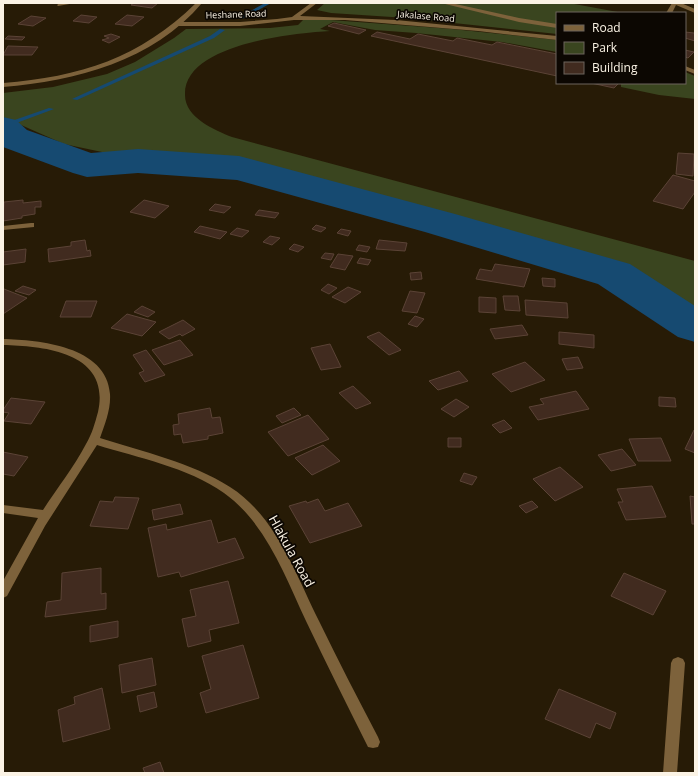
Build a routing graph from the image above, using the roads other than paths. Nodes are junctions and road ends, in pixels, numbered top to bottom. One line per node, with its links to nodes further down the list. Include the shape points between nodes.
1 (72, 3): 6 (street)
2 (198, 3): 10 (street)
3 (314, 3): 9 (street)
4 (444, 3): 11 (street)
5 (675, 3): 7 (street); 8 (street)
6 (60, 5)
7 (695, 11)
8 (670, 12)
9 (294, 18): 10 (street, Heshane Road, via 240,24); 12 (street, Jakalase Road, via 373,20)
10 (177, 24): 13 (street, via 138,49 104,65 64,77)
11 (556, 26)
12 (556, 38)
13 (3, 85)
14 (31, 225): 15 (street)
15 (3, 228)
16 (3, 342): 17 (street, via 29,342 54,347 74,354 92,365 102,378 105,391 103,410)
17 (94, 440): 19 (street); 22 (street, Hlakula Road, via 204,476 244,503 262,526 282,560)
18 (3, 509): 19 (street)
19 (46, 515): 20 (street)
20 (3, 593)
21 (678, 663): 23 (street)
22 (373, 742)
23 (670, 773)

